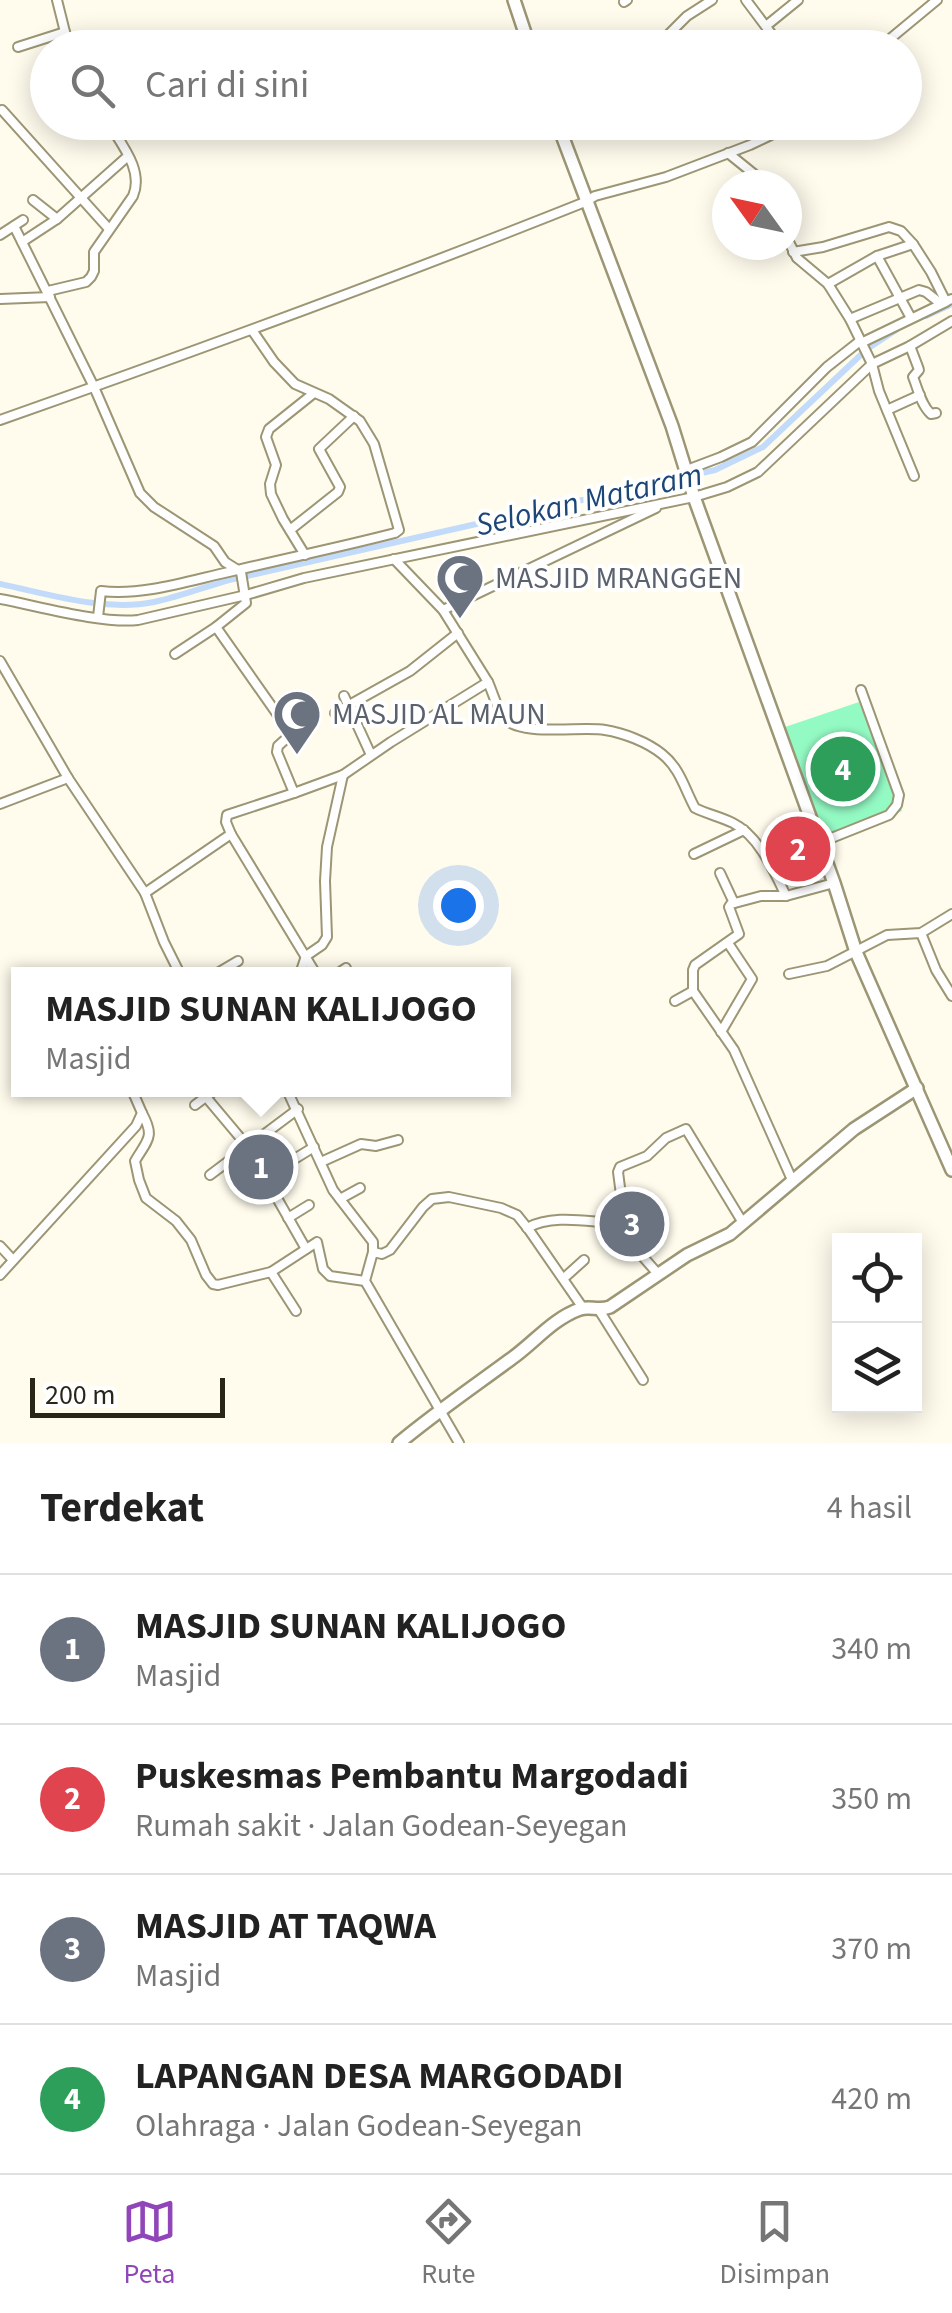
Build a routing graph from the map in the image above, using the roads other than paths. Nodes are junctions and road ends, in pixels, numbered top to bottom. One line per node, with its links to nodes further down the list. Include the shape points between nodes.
1 (58, 0): 8 (street)
2 (514, 0): 9 (main road)
3 (712, 0): 10 (street)
4 (746, 0): 7 (street)
5 (798, 0): 7 (street)
6 (937, 0): 12 (street)
7 (766, 26): 11 (street)
8 (64, 30)
9 (524, 30)
10 (673, 30)
11 (769, 30)
12 (901, 30)
13 (30, 43): 14 (street)
14 (18, 47)
15 (2, 110): 22 (street)
16 (119, 140): 20 (street)
17 (564, 140): 24 (main road)
18 (757, 140): 19 (street)
19 (728, 153): 21 (street); 24 (street)
20 (128, 156): 22 (street); 28 (street, via 137,186)
21 (749, 170)
22 (81, 197): 25 (street); 28 (street)
23 (33, 200): 25 (street)
24 (586, 202): 43 (street); 54 (main road)
25 (58, 219): 30 (street)
26 (23, 220): 27 (street)
27 (14, 226): 29 (street); 30 (street)
28 (109, 229): 36 (street, via 94,252 92,277)
29 (0, 235)
30 (22, 242): 36 (street)
31 (906, 246): 32 (street, via 900,231 889,227); 33 (street); 39 (street)
32 (802, 251)
33 (878, 256): 35 (street); 37 (street)
34 (800, 260): 35 (street)
35 (828, 284): 41 (street)
36 (49, 294): 38 (street); 47 (street)
37 (900, 298): 39 (street, via 919,290); 40 (street); 41 (street)
38 (0, 300)
39 (949, 301): 40 (street)
40 (911, 318): 44 (street)
41 (850, 319): 44 (street)
42 (952, 321): 45 (street)
43 (252, 330): 47 (street); 48 (street, via 291,381)
44 (861, 343): 46 (street); 54 (street, via 827,366 752,442)
45 (910, 346): 46 (street); 49 (street)
46 (870, 360): 50 (street); 56 (street, via 758,472)
47 (94, 387): 53 (street); 61 (street, via 144,498)
48 (314, 393): 52 (street); 58 (street, via 266,437 276,465 271,494)
49 (920, 394): 50 (street); 51 (street, via 929,413)
50 (887, 410): 55 (street)
51 (936, 413)
52 (354, 416): 58 (street, via 318,448 339,490); 59 (street, via 374,444 399,530)
53 (0, 420)
54 (685, 472): 56 (main road)
55 (914, 476)
56 (692, 494): 57 (street); 81 (main road)
57 (668, 502): 60 (street); 64 (street)
58 (290, 530): 59 (street)
59 (305, 554): 61 (street)
60 (394, 559): 62 (street); 64 (street)
61 (240, 570): 62 (street); 65 (street, via 101,591)
62 (245, 590): 65 (street, via 138,620); 66 (street, via 245,604)
63 (0, 600): 65 (street)
64 (443, 610): 67 (street)
65 (98, 613)
66 (216, 627): 68 (street); 77 (street, via 289,732 277,752)
67 (458, 633): 70 (street); 73 (street, via 410,671)
68 (175, 654)
69 (0, 661): 76 (street)
70 (488, 682): 74 (street); 79 (street, via 512,724 636,738 672,764 695,808)
71 (861, 690): 81 (street, via 897,805 888,816)
72 (344, 696): 73 (street)
73 (343, 709): 74 (street)
74 (371, 755): 75 (street)
75 (343, 775): 77 (street); 92 (street, via 326,858 327,937)
76 (68, 778): 78 (street); 85 (street)
77 (294, 793): 80 (street, via 230,813)
78 (0, 804)
79 (744, 830): 82 (street); 86 (street)
80 (231, 834): 85 (street); 92 (street)
81 (819, 844): 84 (main road)
82 (694, 854)
83 (720, 873): 87 (street)
84 (834, 883): 86 (street); 91 (main road)
85 (145, 893): 94 (street)
86 (786, 896): 87 (street)
87 (734, 903): 90 (street, via 740,931)
88 (952, 914): 89 (street)
89 (921, 933): 91 (street, via 888,935); 100 (street)
90 (728, 943): 99 (street, via 695,966); 102 (street, via 752,979)
91 (856, 952): 98 (street); 103 (main road)
92 (306, 956): 96 (street); 97 (street)
93 (238, 961): 95 (street)
94 (176, 967)
95 (228, 967)
96 (302, 967)
97 (312, 967)
98 (790, 974)
99 (692, 991): 101 (street); 102 (street)
100 (952, 996)
101 (674, 1001)
102 (721, 1032): 116 (street)
103 (917, 1088): 114 (main road); 116 (main road, via 854,1129)
104 (135, 1097): 109 (street)
105 (206, 1097): 107 (street); 111 (street)
106 (291, 1097): 108 (street)
107 (195, 1105)
108 (298, 1110): 111 (street); 112 (street)
109 (142, 1113): 127 (street); 129 (street, via 149,1138 135,1161 146,1198 192,1240 210,1282)
110 (398, 1140): 113 (street, via 361,1144)
111 (248, 1147): 115 (street)
112 (314, 1147): 113 (street); 121 (street, via 265,1177)
113 (322, 1162): 118 (street)
114 (952, 1170)
115 (210, 1176)
116 (792, 1182): 122 (main road)
117 (360, 1188): 118 (street)
118 (340, 1199): 126 (street)
119 (309, 1204): 121 (street)
120 (608, 1217): 122 (street, via 621,1195 620,1168 686,1129); 123 (street); 130 (street)
121 (288, 1218): 125 (street)
122 (743, 1223): 130 (main road)
123 (527, 1228): 126 (street, via 501,1208 432,1199 390,1250); 132 (street)
124 (0, 1246): 127 (street)
125 (306, 1248): 129 (street); 133 (street, via 319,1243 330,1276)
126 (374, 1252): 133 (street)
127 (13, 1260): 131 (street)
128 (584, 1260): 132 (street)
129 (271, 1272): 136 (street)
130 (658, 1274): 135 (main road)
131 (0, 1275)
132 (564, 1278): 134 (street)
133 (365, 1281): 138 (street)
134 (583, 1308): 135 (main road); 138 (main road)
135 (600, 1310): 137 (street)
136 (296, 1311)
137 (644, 1380)
138 (439, 1409): 139 (main road); 140 (street)
139 (399, 1443)
140 (459, 1443)

